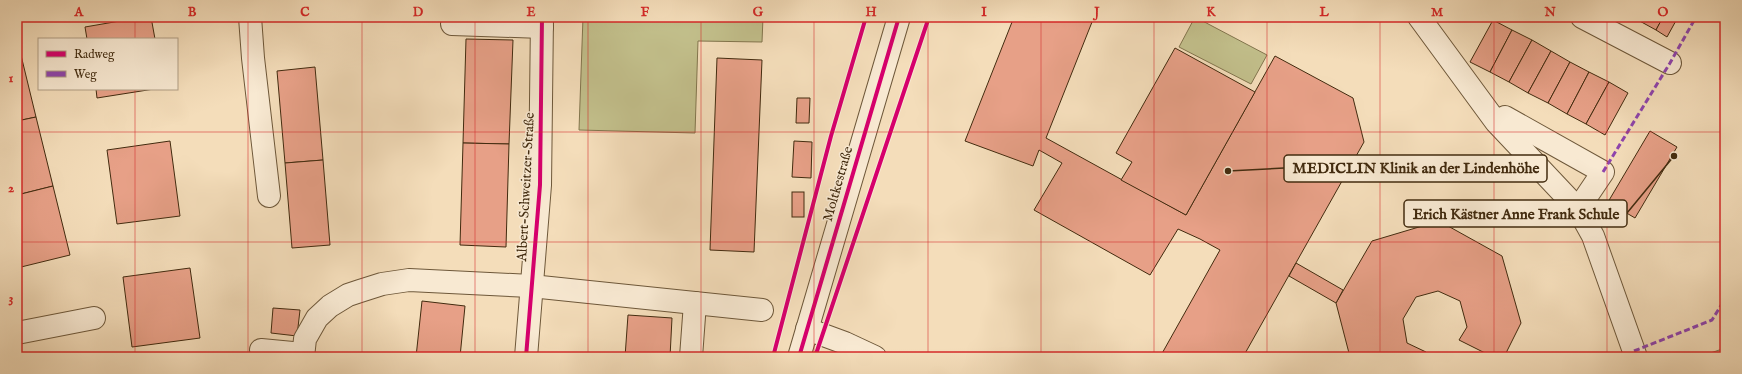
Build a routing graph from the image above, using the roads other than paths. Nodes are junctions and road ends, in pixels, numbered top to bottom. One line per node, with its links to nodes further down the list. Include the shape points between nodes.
1 (250, 17): 9 (street)
2 (899, 17): 15 (street, Moltkestraße)
3 (1418, 17): 8 (street)
4 (1582, 17): 7 (street)
5 (542, 22): 6 (street); 11 (street, Albert-Schweitzer-Straße, via 540,185)
6 (452, 24)
7 (1670, 64)
8 (1496, 122): 10 (street); 10 (street, via 1505,117 1603,172)
9 (269, 196)
10 (1578, 209): 23 (street, via 1593,236)
11 (531, 286): 12 (street); 18 (street, via 409,280 382,284 348,295 330,306 317,318 304,339); 19 (street, Albert-Schweitzer-Straße)
12 (695, 302): 13 (street); 20 (street)
13 (762, 310)
14 (94, 318): 16 (street)
15 (807, 329): 21 (street, Moltkestraße); 22 (street)
16 (17, 333)
17 (261, 350): 18 (street)
18 (303, 355)
19 (526, 357)
20 (691, 357)
21 (799, 357)
22 (875, 357)
23 (1636, 357)

